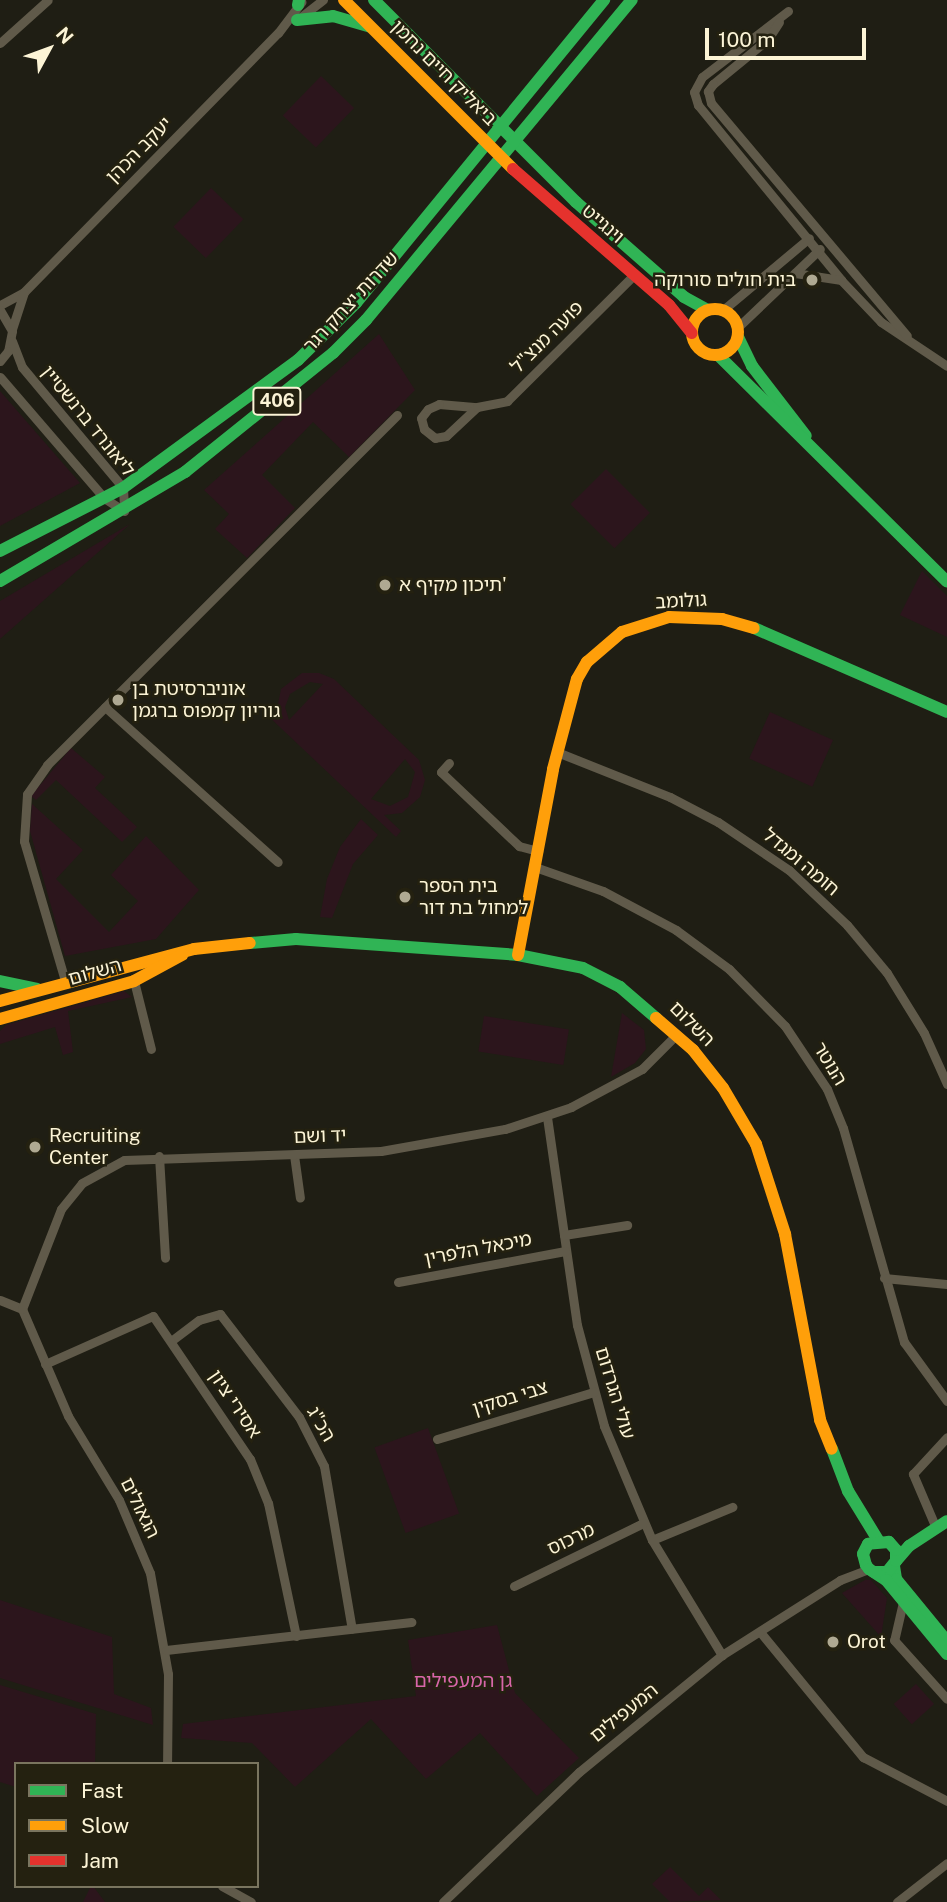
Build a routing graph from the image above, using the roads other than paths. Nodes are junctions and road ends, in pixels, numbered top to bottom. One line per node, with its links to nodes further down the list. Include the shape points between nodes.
1 (48, 0): 15 (street)
2 (323, 0): 11 (street, יעקב הכהן)
3 (344, 0): 13 (street, ביאליק חיים נחמן)
4 (374, 0): 10 (street, וינגייט)
5 (380, 0): 10 (street)
6 (604, 0): 16 (street, שדרות יצחק רגר / 406)
7 (632, 0): 17 (street, שדרות יצחק רגר / 406)
8 (300, 2): 14 (street, יעקב הכהן)
9 (788, 11): 12 (street)
10 (386, 13): 16 (street, וינגייט)
11 (297, 20): 13 (street, via 333,16); 14 (street, יעקב הכהן)
12 (779, 20): 20 (street, via 768,39 708,92 711,103 750,155); 21 (street, via 702,77 694,92 698,105)
13 (370, 26): 18 (street, ביאליק חיים נחמן)
14 (278, 33): 27 (street, יעקב הכהן)
15 (0, 43)
16 (500, 130): 17 (street, וינגייט); 18 (street, שדרות יצחק רגר / 406)
17 (514, 143): 19 (street, שדרות יצחק רגר / 406); 30 (street, וינגייט, via 666,282)
18 (487, 144): 19 (street, וינגייט); 43 (street, שדרות יצחק רגר / 406, via 323,337 271,383)
19 (501, 158): 25 (street, וינגייט); 45 (street, שדרות יצחק רגר / 406, via 333,353 185,472)
20 (816, 232): 21 (street); 22 (street)
21 (807, 240): 23 (street); 31 (street)
22 (826, 243): 23 (street); 35 (street)
23 (817, 252): 24 (street); 26 (street)
24 (795, 273): 26 (street); 32 (street)
25 (633, 276): 33 (street, וינגייט, via 669,304); 40 (street, פועה מנצ"ל, via 508,401)
26 (841, 280): 35 (street, via 881,322)
27 (24, 292): 28 (street, יעקב הכהן); 34 (street, יעקב הכהן)
28 (0, 305)
29 (0, 310): 34 (street, ליאונרד ברנשטיין)
30 (707, 310): 31 (street); 33 (street, via 696,319)
31 (723, 310): 32 (street)
32 (738, 332): 36 (street, via 733,348); 42 (street, via 752,366)
33 (692, 333): 36 (street, via 703,352)
34 (12, 336): 37 (street, יעקב הכהן); 43 (street, ליאונרד ברנשטיין, via 22,367)
35 (912, 343): 38 (street)
36 (718, 355): 42 (street)
37 (0, 361)
38 (947, 366)
39 (0, 377): 44 (street, ליאונרד ברנשטיין)
40 (477, 407): 40 (street, via 434,405 424,412 422,425 441,438)
41 (397, 415): 49 (street)
42 (820, 456): 48 (street)
43 (123, 488): 44 (street, שדרות יצחק רגר / 406); 45 (street, ליאונרד ברנשטיין)
44 (104, 498): 45 (street, ליאונרד ברנשטיין); 46 (street, שדרות יצחק רגר / 406)
45 (124, 511): 47 (street, שדרות יצחק רגר / 406)
46 (0, 551)
47 (0, 581)
48 (947, 582)
49 (104, 707): 54 (street); 60 (street, via 35,780 22,818 30,864)
50 (947, 712): 51 (street, גולומב, via 750,626 722,619 669,617 622,632 587,662 577,679)
51 (557, 752): 53 (street, גולומב); 68 (street, חומה ומגדל, via 718,821 789,870 847,925 887,973 924,1033)
52 (449, 763): 53 (street, via 441,772 519,846)
53 (538, 851): 55 (street, גולומב)
54 (278, 862)
55 (535, 867): 57 (street, גולומב); 77 (street, הנוטר, via 603,891 676,930 729,969 785,1026 827,1090 844,1128)
56 (194, 949): 57 (street, השלום, via 263,940 335,939); 59 (street, השלום); 60 (street, השלום, via 133,962)
57 (518, 955): 66 (street, השלום, via 571,965 608,979)
58 (0, 981): 61 (street)
59 (134, 981): 63 (street, השלום); 67 (street)
60 (66, 984): 61 (street, השלום)
61 (44, 990): 62 (street, השלום)
62 (0, 1001)
63 (13, 1015): 64 (street, השלום); 65 (street)
64 (0, 1019)
65 (0, 1026)
66 (677, 1034): 69 (street, יד ושם, via 642,1069); 89 (street, השלום, via 723,1088 765,1165 785,1234 820,1420)
67 (151, 1049)
68 (947, 1084)
69 (547, 1117): 70 (street, יד ושם, via 381,1151); 74 (street, עולי הגרדום)
70 (294, 1155): 71 (street, יד ושם); 72 (street)
71 (159, 1156): 76 (street); 81 (street, יד ושם, via 116,1163 73,1193 53,1223)
72 (300, 1198)
73 (627, 1225): 74 (street)
74 (564, 1235): 75 (street, עולי הגרדום)
75 (565, 1251): 78 (street, מיכאל הלפרין); 84 (street, עולי הגרדום)
76 (166, 1258)
77 (884, 1278): 79 (street); 85 (street, הנוטר, via 904,1342 916,1365)
78 (398, 1282)
79 (947, 1284)
80 (0, 1300): 81 (street)
81 (22, 1309): 83 (street, הגאולים)
82 (171, 1342): 83 (street, אסירי ציון, via 153,1316 145,1317); 102 (street, הכ"ג, via 199,1320 220,1314 299,1417 324,1466); 104 (street, אסירי ציון, via 223,1414 255,1469 276,1536)
83 (45, 1364): 106 (street, הגאולים, via 68,1416 134,1531 150,1573)
84 (594, 1392): 87 (street, צבי בסקין); 90 (street, עולי הגרדום)
85 (947, 1401)
86 (947, 1437): 91 (street, via 913,1474)
87 (437, 1439)
88 (732, 1507): 93 (street)
89 (856, 1507): 94 (street, השלום); 95 (street, השלום)
90 (643, 1523): 93 (street, עולי הגרדום); 99 (street, מרכוס)
91 (941, 1524): 92 (street)
92 (918, 1539): 94 (street, via 901,1545); 96 (street)
93 (652, 1541): 108 (street, עולי הגרדום)
94 (883, 1541): 95 (street); 96 (street, השלום, via 896,1550)
95 (864, 1552): 97 (street, השלום); 98 (street, המעפילים)
96 (895, 1564): 97 (street); 105 (street, via 896,1579)
97 (872, 1571): 98 (street, המעפילים); 100 (street)
98 (847, 1576): 103 (street, המעפילים)
99 (514, 1587)
100 (903, 1602): 107 (street); 109 (street, via 894,1640)
101 (411, 1622): 102 (street)
102 (352, 1629): 104 (street)
103 (761, 1633): 108 (street, המעפילים); 111 (street, via 863,1757)
104 (296, 1636): 106 (street)
105 (947, 1641)
106 (166, 1650): 110 (street, הגאולים)
107 (947, 1654)
108 (722, 1655): 115 (street, המעפילים, via 579,1772)
109 (947, 1699)
110 (167, 1762)
111 (947, 1801)
112 (947, 1863): 116 (street)
113 (226, 1888): 114 (street)
114 (251, 1902)
115 (443, 1902)
116 (897, 1902)

